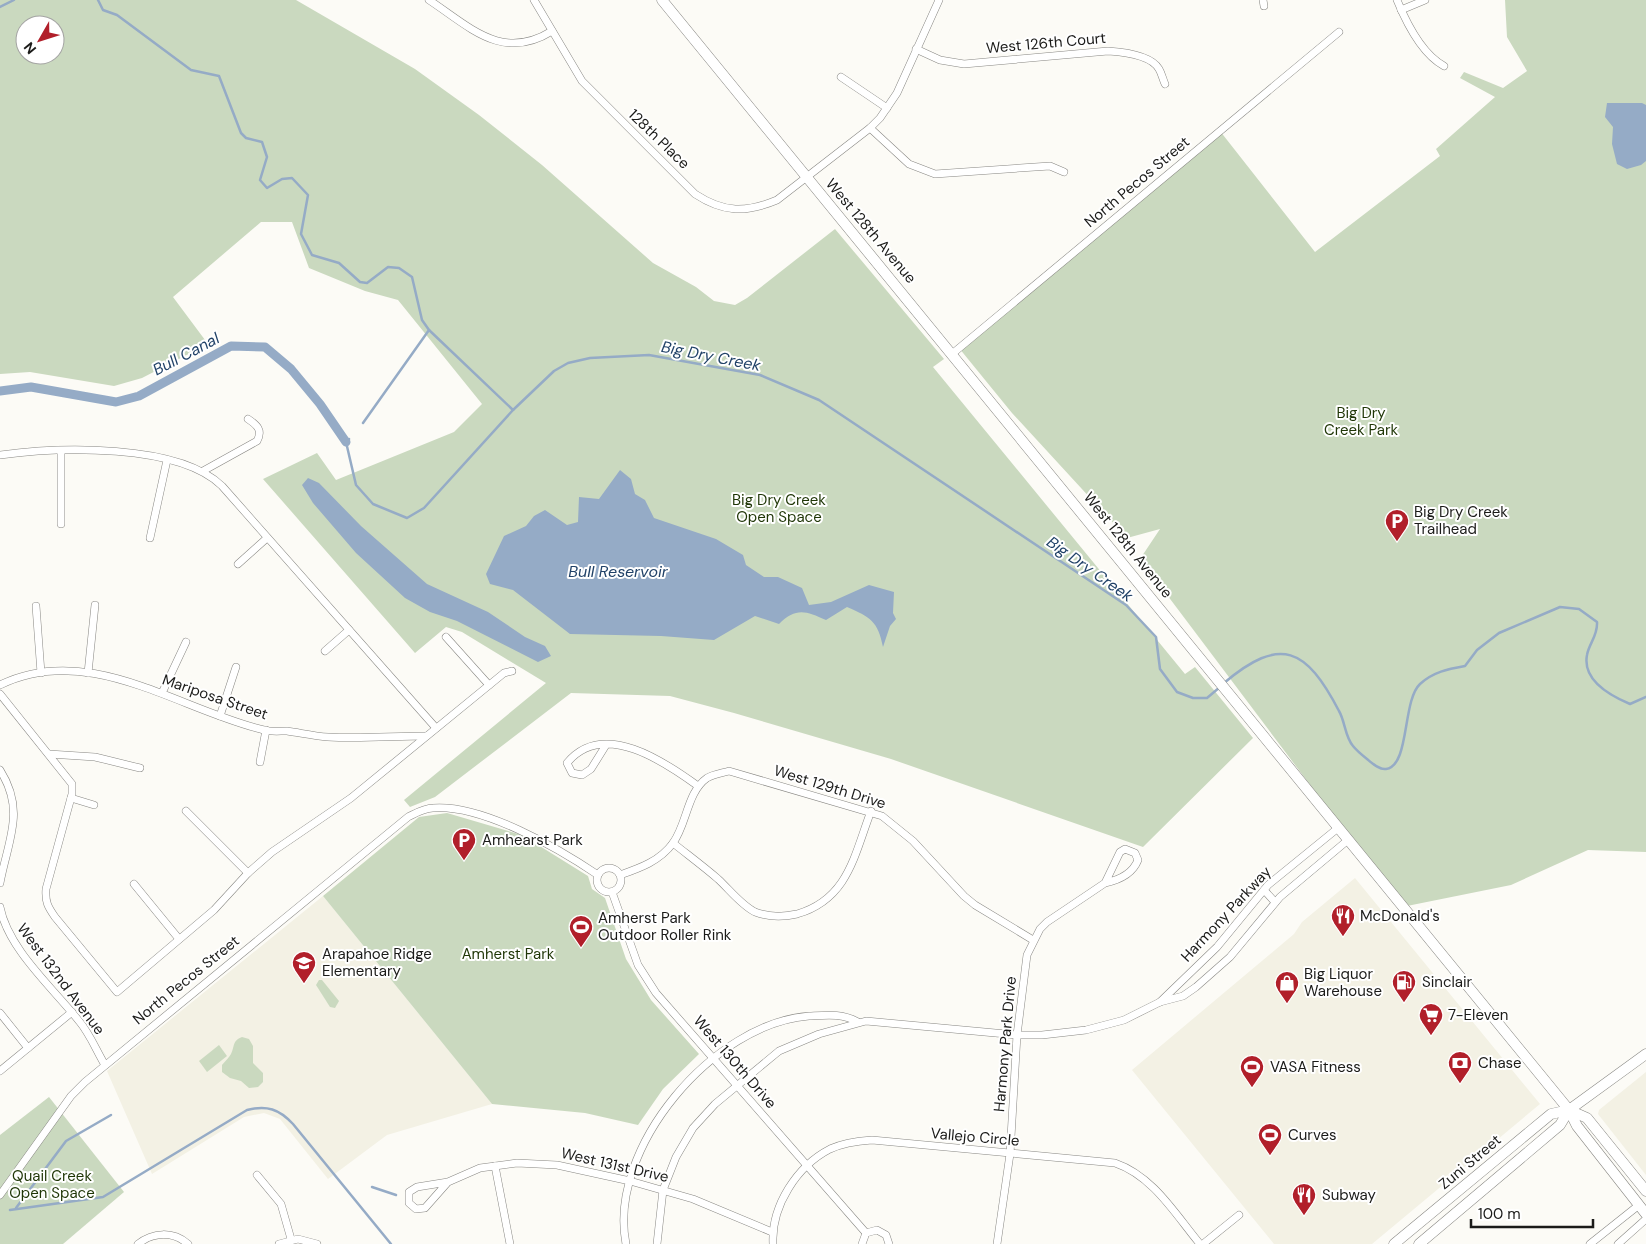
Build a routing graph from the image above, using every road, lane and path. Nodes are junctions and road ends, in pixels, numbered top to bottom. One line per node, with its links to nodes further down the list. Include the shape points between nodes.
1 (429, 0): 8 (street, via 476,34 494,41 509,44 526,42)
2 (534, 0): 8 (street, 128th Place)
3 (662, 0): 17 (main road, West 128th Avenue)
4 (939, 0): 10 (street, 128th Place)
5 (1397, 0): 7 (street)
6 (1425, 0): 7 (street)
7 (1401, 10): 11 (street, via 1427,51)
8 (552, 31): 17 (street, 128th Place, via 582,81 598,99 708,202 735,210 760,207 777,200)
9 (1339, 32): 18 (street, North Pecos Street)
10 (916, 49): 13 (street, West 126th Court, via 940,60 964,64 1123,52 1155,64); 14 (street, 128th Place)
11 (1444, 66)
12 (841, 77): 14 (street)
13 (1164, 84)
14 (887, 108): 15 (street, 128th Place)
15 (870, 128): 16 (street, via 909,164 935,174 1050,166); 17 (street, 128th Place)
16 (1064, 172)
17 (808, 178): 18 (main road, West 128th Avenue)
18 (952, 354): 56 (main road, West 128th Avenue)
19 (248, 419): 23 (street, via 258,428 260,436 257,441)
20 (61, 451): 21 (street); 22 (street, via 113,451); 24 (street)
21 (0, 455)
22 (167, 460): 23 (street); 25 (street)
23 (203, 471): 26 (street, via 222,486)
24 (61, 524)
25 (150, 538)
26 (267, 538): 27 (street); 30 (street)
27 (238, 564)
28 (95, 605): 37 (street)
29 (36, 606): 36 (street)
30 (349, 630): 33 (street); 43 (street)
31 (446, 637): 39 (street)
32 (186, 642): 40 (street)
33 (325, 651)
34 (236, 667): 42 (street)
35 (512, 671): 39 (street)
36 (41, 673): 37 (street, Mariposa Street); 38 (street, Mariposa Street, via 20,675)
37 (88, 673): 40 (street, Mariposa Street, via 121,678)
38 (0, 685)
39 (489, 685): 43 (street)
40 (162, 693): 42 (street, Mariposa Street)
41 (0, 694): 47 (street)
42 (220, 716): 44 (street, Mariposa Street)
43 (436, 728): 45 (street)
44 (266, 730): 45 (street, Mariposa Street, via 357,738); 48 (street)
45 (426, 736): 59 (street, via 351,798 291,837)
46 (606, 745): 46 (street, via 591,769 582,775 572,773 567,764 574,755); 51 (street, via 631,746 668,764)
47 (49, 754): 49 (street, via 95,757); 52 (street, via 72,784)
48 (260, 762)
49 (140, 768)
50 (0, 770): 62 (street, via 12,793 15,812)
51 (698, 786): 55 (street, West 129th Drive, via 708,777 729,771); 58 (street)
52 (71, 798): 53 (street); 69 (street, via 46,889 47,906 55,917 117,992)
53 (94, 805)
54 (186, 811): 59 (street)
55 (871, 811): 58 (street, via 848,873 839,888 826,902 792,915 755,912); 70 (street, West 129th Drive, via 892,822 975,905)
56 (1338, 828): 57 (main road, West 128th Avenue); 65 (street, Harmony Parkway)
57 (1348, 840): 67 (street, Harmony Parkway); 82 (main road, West 128th Avenue)
58 (673, 843): 61 (street, via 659,858)
59 (248, 873): 69 (street, via 214,910)
60 (598, 875): 61 (street, via 608,868); 66 (street, via 598,886); 79 (street, North Pecos Street, via 516,828 450,808 427,808 416,812 391,829)
61 (620, 875): 66 (street, via 620,886)
62 (0, 883)
63 (134, 884): 69 (street)
64 (1105, 884): 64 (street, Harmony Park Drive, via 1120,852 1125,849 1135,853 1138,860 1134,869); 70 (street, Harmony Park Drive, via 1047,922)
65 (1264, 890): 67 (street); 71 (street, Harmony Parkway, via 1222,942)
66 (612, 892): 78 (street, West 130th Drive, via 638,965 656,993)
67 (1275, 902): 71 (street, Harmony Parkway, via 1240,946 1214,972 1183,996)
68 (0, 907): 72 (street, West 132nd Avenue, via 5,926 15,943)
69 (179, 939)
70 (1033, 940): 75 (street, Harmony Park Drive, via 1028,954)
71 (1160, 1002): 75 (street, Harmony Parkway, via 1124,1020 1086,1030 1054,1035)
72 (72, 1012): 76 (street); 79 (street, West 132nd Avenue)
73 (0, 1013): 76 (street)
74 (858, 1022): 75 (street, Harmony Parkway, via 928,1025); 78 (street, Harmony Parkway, via 847,1016 827,1015 782,1021 757,1031); 81 (street, Harmony Parkway, via 804,1039 779,1051)
75 (1017, 1035): 83 (street, Harmony Park Drive)
76 (28, 1048): 80 (street)
77 (1646, 1054): 82 (main road, Zuni Street)
78 (713, 1058): 81 (street, West 130th Drive); 87 (street, Harmony Parkway, via 666,1107 648,1137)
79 (105, 1065): 91 (street, North Pecos Street, via 71,1096)
80 (0, 1071)
81 (737, 1085): 85 (street, West 130th Drive); 89 (street, Harmony Parkway, via 693,1128 676,1157)
82 (1569, 1110): 90 (main road, via 1587,1118); 92 (main road, via 1577,1126); 111 (main road, Zuni Street, via 1551,1114); 112 (main road, Zuni Street, via 1560,1125)
83 (1010, 1154): 85 (street, Vallejo Circle, via 863,1140 830,1149); 109 (street, Harmony Park Drive); 110 (street, Vallejo Circle, via 1109,1162 1127,1167 1152,1185)
84 (495, 1166): 87 (street, West 131st Drive, via 517,1163 557,1165); 88 (street, West 131st Drive, via 480,1168); 103 (street)
85 (807, 1167): 96 (street, Vallejo Circle, via 785,1195); 97 (street, West 130th Drive)
86 (257, 1175): 98 (street, via 281,1204)
87 (630, 1181): 89 (street, West 131st Drive); 104 (street, Harmony Parkway, via 623,1210)
88 (448, 1182): 88 (street, West 131st Drive, via 411,1189 409,1203 416,1209 425,1208)
89 (663, 1190): 96 (street, West 131st Drive); 105 (street, Harmony Parkway)
90 (1646, 1191)
91 (0, 1195)
92 (1639, 1205): 93 (main road); 113 (street)
93 (1646, 1214)
94 (1239, 1215): 110 (street)
95 (1646, 1219): 114 (street)
96 (772, 1232): 106 (street, Vallejo Circle)
97 (866, 1233): 107 (street); 108 (street, via 882,1231)
98 (292, 1239): 101 (street); 102 (street)
99 (138, 1244): 100 (street, via 164,1234)
100 (188, 1244)
101 (280, 1244)
102 (317, 1244)
103 (510, 1244)
104 (626, 1244)
105 (657, 1244)
106 (773, 1244)
107 (862, 1244)
108 (889, 1244)
109 (997, 1244)
110 (1202, 1244)
111 (1394, 1244)
112 (1419, 1244)
113 (1590, 1244)
114 (1618, 1244)

